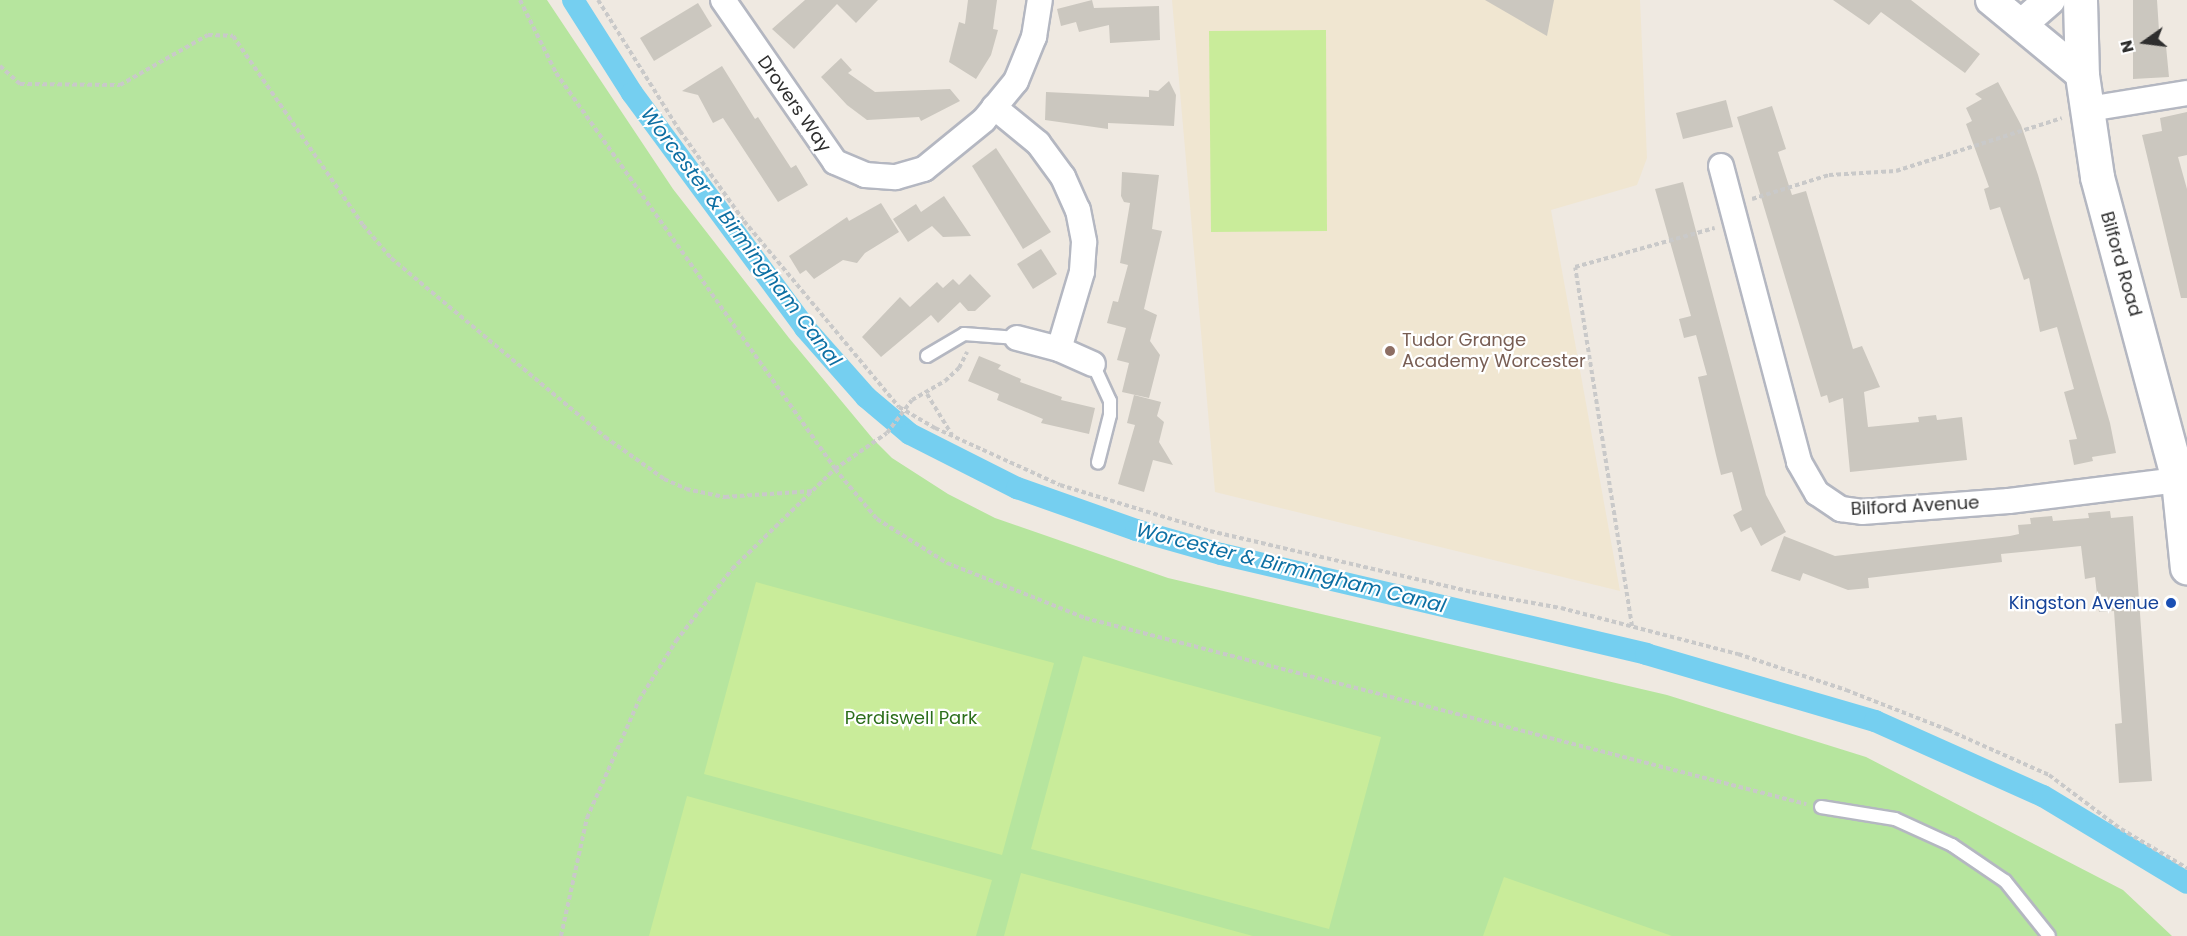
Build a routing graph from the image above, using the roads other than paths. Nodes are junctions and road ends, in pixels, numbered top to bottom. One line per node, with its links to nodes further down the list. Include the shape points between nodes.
1 (1040, 0): 9 (street, Drovers Way, via 1034,37 1019,72)
2 (1991, 0): 6 (street)
3 (2050, 0): 6 (street)
4 (2080, 0): 7 (main road, Bilford Road)
5 (732, 3): 9 (street, Drovers Way, via 835,162 865,175 896,177 924,169)
6 (2022, 24): 7 (street)
7 (2082, 75): 10 (main road, Bilford Road)
8 (2187, 93): 10 (street)
9 (994, 107): 13 (street, via 1038,143 1063,177 1078,210 1084,242 1082,272)
10 (2089, 109): 17 (main road, Bilford Road, via 2097,177)
11 (1720, 166): 17 (street, Bilford Avenue, via 1799,462 1817,493 1841,509 1862,512 2009,501)
12 (1017, 338): 13 (street); 14 (lane, via 964,334)
13 (1059, 349): 15 (street)
14 (927, 356)
15 (1093, 364): 16 (lane, via 1110,401)
16 (1098, 462)
17 (2178, 480): 18 (main road, Bilford Road)
18 (2187, 568)
19 (1821, 807): 20 (lane, via 1895,819 1952,845 2005,881)
20 (2049, 936)

